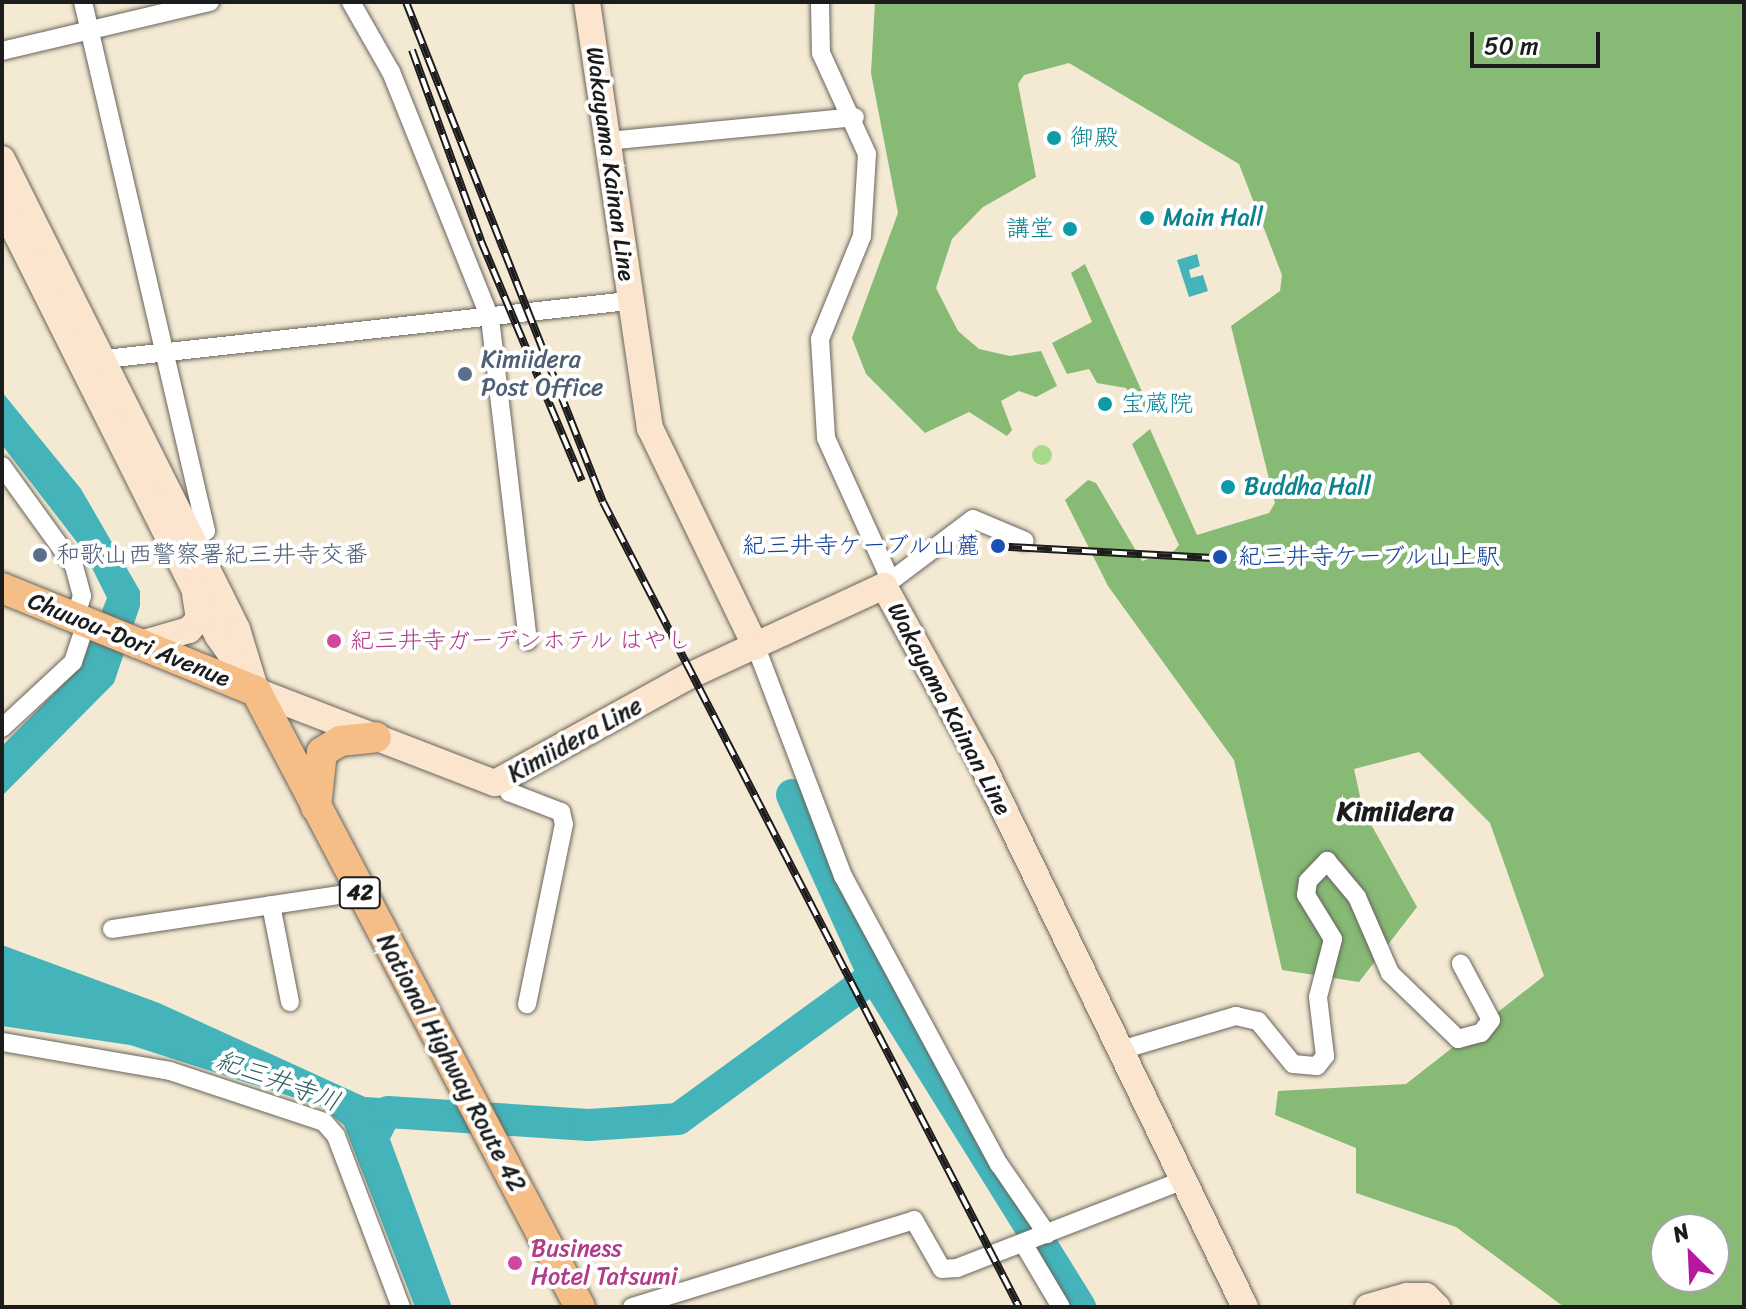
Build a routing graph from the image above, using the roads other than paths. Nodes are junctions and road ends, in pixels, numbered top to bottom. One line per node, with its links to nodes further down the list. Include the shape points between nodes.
1 (83, 2): 6 (street)
2 (210, 2): 6 (street)
3 (351, 2): 13 (street, via 391,72)
4 (587, 2): 9 (main road, Wakayama Kainan Line)
5 (820, 2): 8 (street, via 821,53)
6 (90, 31): 7 (street); 14 (street)
7 (2, 51)
8 (855, 117): 9 (street); 20 (street, via 866,138 866,207 818,355 831,461)
9 (607, 141): 12 (main road, Wakayama Kainan Line)
10 (2, 159): 15 (main road)
11 (2, 205): 15 (main road)
12 (629, 301): 13 (street); 25 (main road, Wakayama Kainan Line, via 650,428)
13 (490, 318): 14 (street); 23 (street)
14 (165, 353): 15 (street); 17 (street, via 206,531)
15 (94, 368): 17 (main road); 19 (main road)
16 (2, 466): 22 (street, via 74,566)
17 (191, 540): 26 (main road, via 237,629)
18 (1025, 541): 20 (street, via 973,519)
19 (191, 583): 24 (main road, via 199,614 194,625 174,639); 26 (main road)
20 (888, 583): 25 (main road, Wakayama Kainan Line); 38 (main road, Wakayama Kainan Line)
21 (2, 588): 22 (highway, Chuuou-Dori Avenue)
22 (85, 623): 24 (highway, Chuuou-Dori Avenue); 27 (street, via 73,662)
23 (528, 641)
24 (137, 645): 26 (highway, Chuuou-Dori Avenue)
25 (756, 647): 29 (main road, Kimiidera Line); 40 (street, via 843,876 999,1164)
26 (256, 691): 28 (main road, Kimiidera Line); 30 (highway, National Highway Route 42 / 42)
27 (2, 728)
28 (376, 737): 29 (main road, Kimiidera Line, via 483,782); 30 (highway, via 340,741 322,752)
29 (505, 779): 36 (street, via 509,792 561,812 564,824)
30 (316, 810): 31 (highway, National Highway Route 42 / 42)
31 (359, 892): 32 (street); 43 (highway, National Highway Route 42 / 42)
32 (271, 905): 33 (street); 35 (street)
33 (112, 929)
34 (1461, 964): 38 (street, via 1491,1020 1481,1033 1458,1039 1390,973 1357,897 1327,861 1308,881 1306,895 1333,939 1318,997 1325,1056 1317,1066 1293,1064 1258,1021 1236,1016)
35 (290, 1002)
36 (527, 1004)
37 (2, 1042): 42 (street, via 170,1071 324,1122 336,1136)
38 (1121, 1050): 39 (main road, Wakayama Kainan Line)
39 (1184, 1180): 40 (street); 46 (main road, Wakayama Kainan Line)
40 (1047, 1234): 41 (street)
41 (1023, 1243): 44 (street, via 942,1269 914,1220); 45 (street)
42 (401, 1307)
43 (580, 1307)
44 (632, 1307)
45 (1061, 1307)
46 (1245, 1307)
47 (1368, 1307): 48 (main road, via 1407,1296 1426,1296)
48 (1437, 1307)

